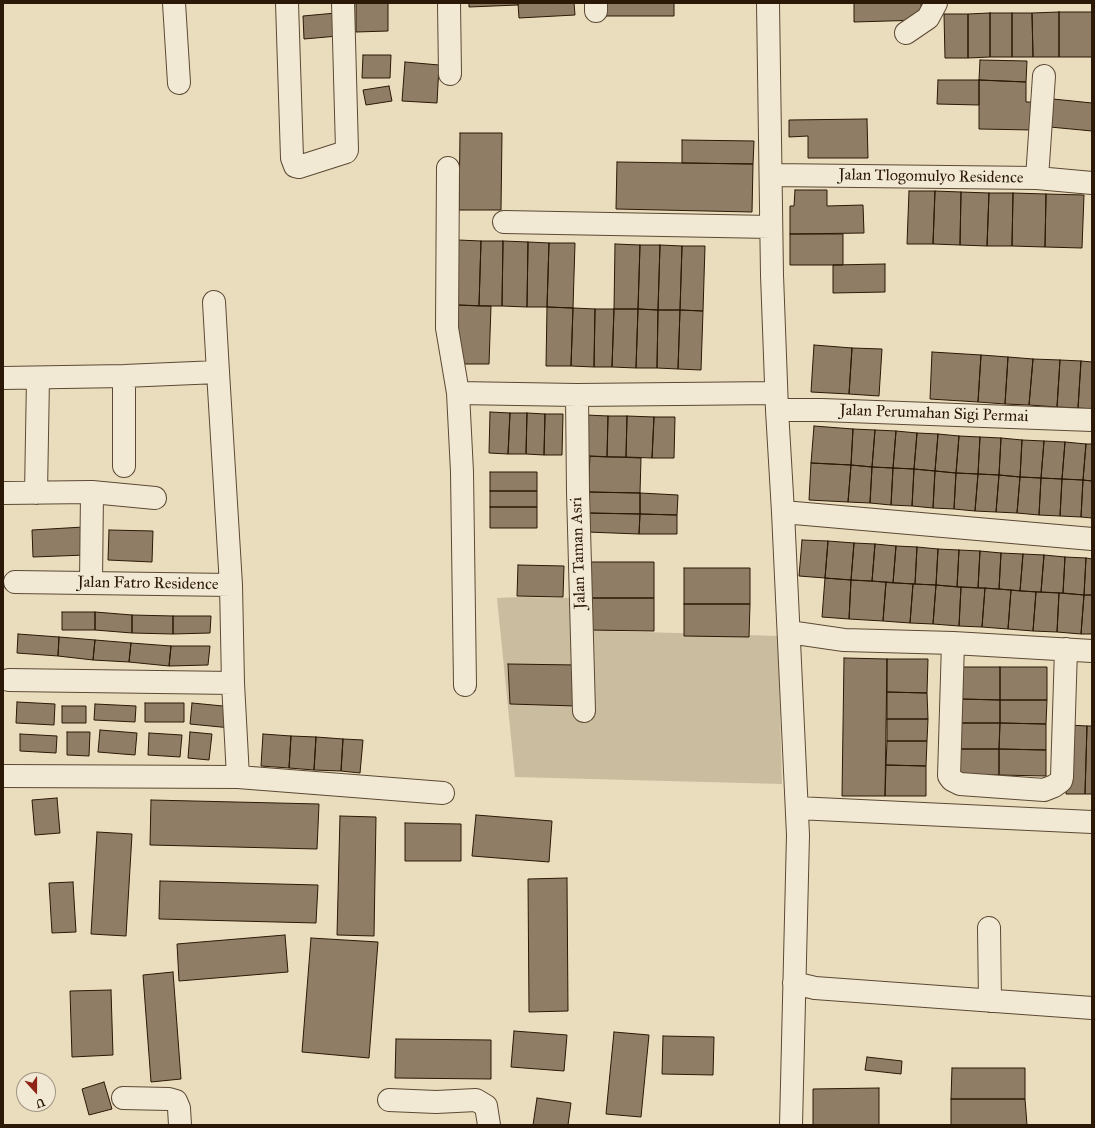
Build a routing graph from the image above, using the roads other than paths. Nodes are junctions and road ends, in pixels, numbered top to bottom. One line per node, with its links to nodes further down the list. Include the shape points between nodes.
1 (174, 3): 10 (street)
2 (287, 3): 3 (street, via 292,158 295,166 299,167 346,152)
3 (343, 3)
4 (449, 3): 8 (street)
5 (768, 3): 12 (street)
6 (936, 3): 7 (street, via 928,18)
7 (906, 33)
8 (450, 74)
9 (1044, 76): 13 (street)
10 (179, 83)
11 (448, 168): 22 (street, via 447,328)
12 (771, 175): 13 (street, Jalan Tlogomulyo Residence); 16 (street)
13 (1037, 178): 14 (street, Jalan Tlogomulyo Residence)
14 (1092, 183)
15 (504, 222): 16 (street)
16 (771, 227): 24 (street)
17 (214, 302): 18 (street)
18 (218, 372): 19 (street); 35 (street)
19 (124, 376): 21 (street); 26 (street)
20 (3, 378): 21 (street)
21 (38, 378): 29 (street)
22 (458, 393): 23 (street); 42 (street, via 462,472)
23 (577, 395): 24 (street); 43 (street, Jalan Taman Asri)
24 (776, 402): 25 (street, Jalan Perumahan Sigi Permai, via 822,410); 31 (street)
25 (1092, 420)
26 (124, 466)
27 (92, 492): 29 (street); 30 (street); 34 (street)
28 (3, 493): 29 (street)
29 (36, 493)
30 (155, 498)
31 (783, 512): 32 (street); 36 (street)
32 (1092, 539)
33 (15, 582): 34 (street, Jalan Fatro Residence)
34 (91, 583): 35 (street, Jalan Fatro Residence)
35 (231, 585): 41 (street, Jalan Fatro Residence)
36 (789, 632): 37 (street, via 844,640); 47 (street)
37 (953, 643): 38 (street); 38 (street, via 949,776 960,784 1044,790 1061,781 1062,777)
38 (1066, 649): 39 (street)
39 (1092, 651)
40 (8, 680): 41 (street)
41 (233, 683): 45 (street, Jalan Fatro Residence)
42 (465, 685)
43 (584, 711)
44 (3, 776): 45 (street)
45 (238, 778): 46 (street)
46 (443, 793)
47 (797, 808): 48 (street); 50 (street)
48 (1092, 822)
49 (989, 928): 51 (street)
50 (794, 983): 51 (street, via 815,988); 57 (street)
51 (990, 1001): 52 (street)
52 (1092, 1008)
53 (123, 1098): 55 (street, via 176,1101)
54 (389, 1100): 56 (street, via 476,1100 486,1106)
55 (180, 1125)
56 (489, 1125)
57 (791, 1125)

